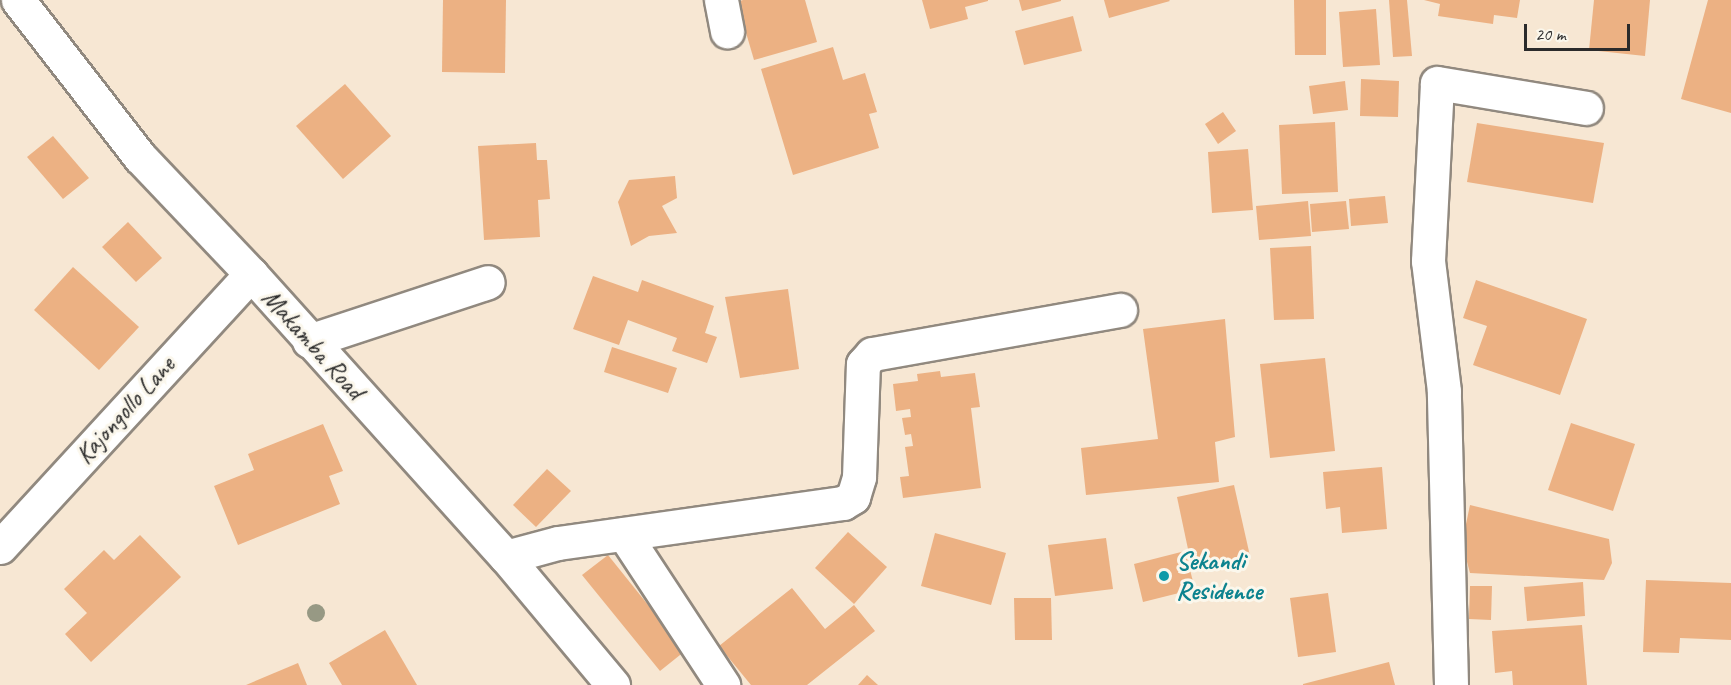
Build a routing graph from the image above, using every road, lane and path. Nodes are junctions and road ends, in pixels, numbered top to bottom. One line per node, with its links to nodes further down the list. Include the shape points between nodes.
1 (18, 0): 3 (street, Makamba Road, via 140,157)
2 (1586, 108): 12 (street, via 1437,83 1428,261 1444,391)
3 (251, 274): 6 (street, Makamba Road); 8 (street, Kajongollo Lane)
4 (488, 282): 6 (street)
5 (1120, 310): 7 (street, via 872,354 863,364 859,477 854,497 843,503)
6 (309, 341): 9 (street, Makamba Road)
7 (624, 534): 9 (street, via 558,543); 11 (street)
8 (0, 547)
9 (506, 557): 10 (street, Makamba Road)
10 (613, 685)
11 (723, 685)
12 (1451, 685)

